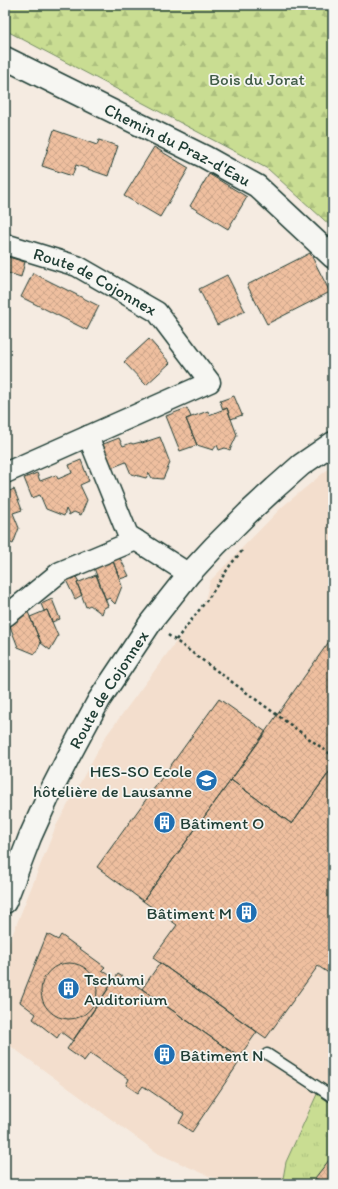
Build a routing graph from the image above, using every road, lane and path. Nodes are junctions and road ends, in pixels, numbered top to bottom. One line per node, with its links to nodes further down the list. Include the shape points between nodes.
1 (5, 58): 3 (street, Chemin du Praz-d'Eau, via 206,157 257,186)
2 (5, 244): 4 (street, Route de Cojonnex, via 77,266 157,312 210,382)
3 (333, 257)
4 (88, 436): 6 (street, Route de Cojonnex); 7 (street, via 128,535)
5 (333, 443): 9 (street, Route de Cojonnex, via 301,465 275,488)
6 (5, 473)
7 (136, 540): 9 (street); 10 (street, via 60,572)
8 (244, 549): 12 (path, via 230,564 210,596)
9 (189, 574): 14 (street, Route de Cojonnex, via 151,622 99,700 49,795)
10 (6, 616)
11 (167, 634): 12 (path)
12 (176, 640): 13 (path)
13 (333, 756)
14 (5, 902)
15 (267, 1054): 16 (lane)
16 (333, 1097)

